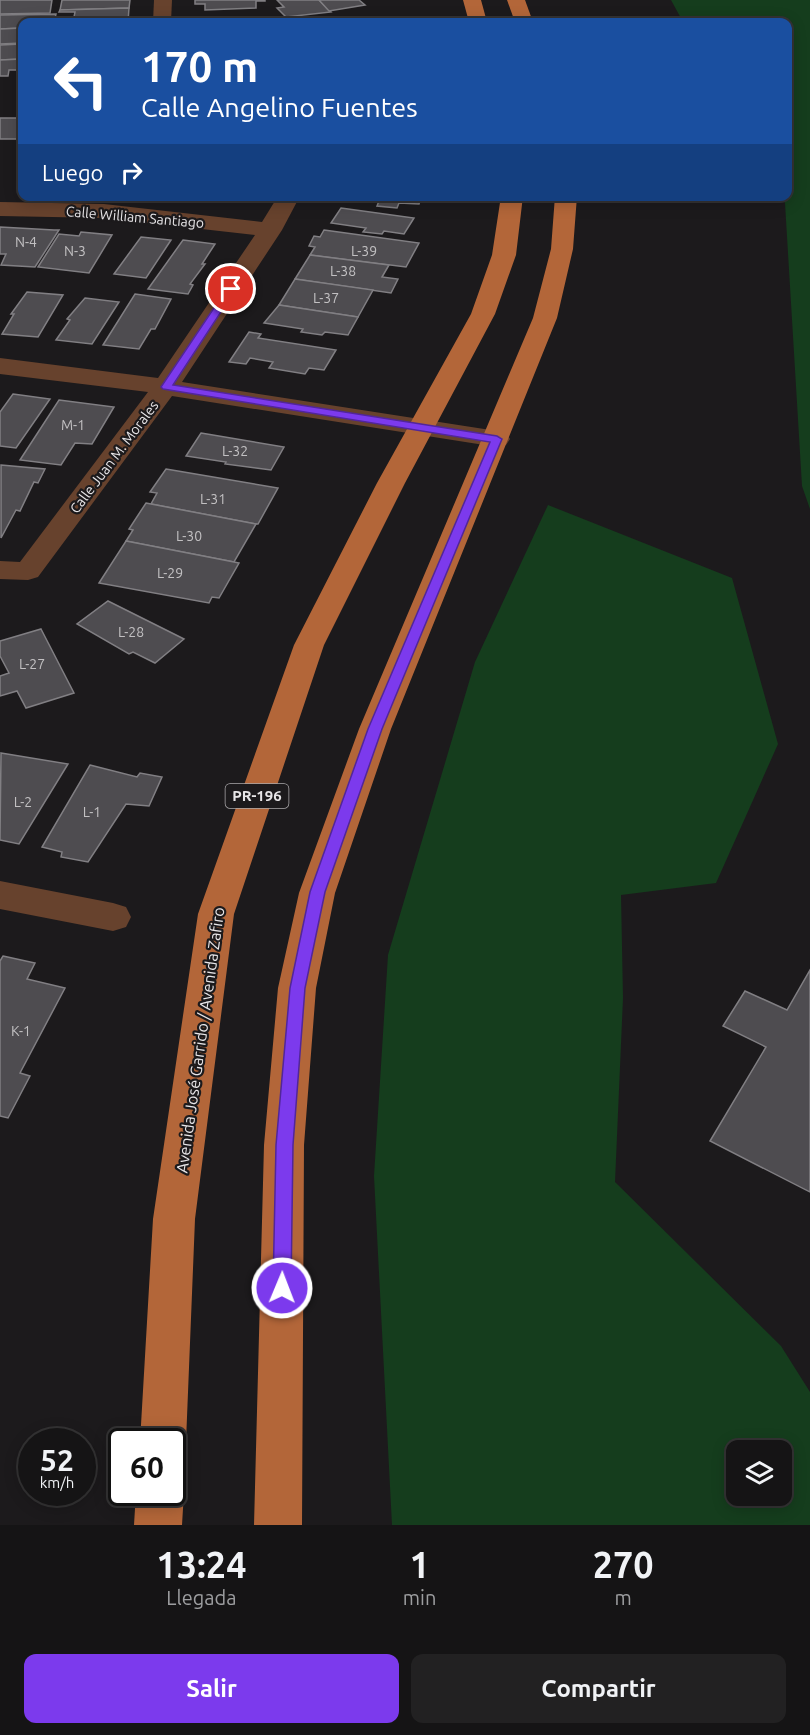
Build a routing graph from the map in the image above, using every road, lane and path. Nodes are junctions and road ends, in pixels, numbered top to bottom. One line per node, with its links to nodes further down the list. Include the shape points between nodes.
1 (163, 0): 4 (street)
2 (472, 0): 5 (main road)
3 (516, 0): 6 (main road)
4 (162, 18)
5 (477, 18)
6 (523, 18)
7 (287, 201): 11 (street, Calle Juan M. Morales)
8 (511, 201): 14 (main road, Avenida José Garrido / Avenida Zafiro / PR-196, via 504,255 483,314)
9 (566, 201): 15 (main road, via 562,249 545,318)
10 (0, 209): 11 (street, Calle William Santiago, via 105,211)
11 (271, 230): 13 (street, Calle Juan M. Morales)
12 (0, 366): 13 (street)
13 (166, 387): 14 (street); 16 (street, Calle Juan M. Morales, via 28,571)
14 (423, 426): 15 (street); 19 (main road, Avenida José Garrido / Avenida Zafiro / PR-196, via 309,645 216,914 174,1219)
15 (497, 439): 22 (main road, via 375,729 317,892 297,988 284,1145)
16 (0, 570)
17 (0, 895): 18 (street)
18 (113, 917)
19 (164, 1428)
20 (159, 1506): 21 (main road)
21 (158, 1525)
22 (278, 1525)

